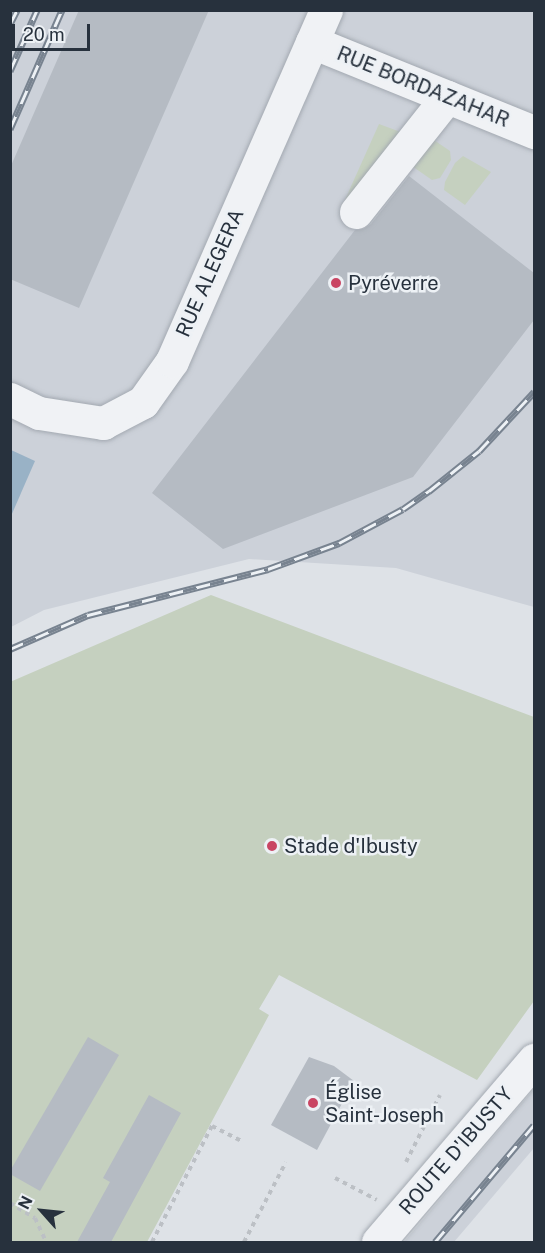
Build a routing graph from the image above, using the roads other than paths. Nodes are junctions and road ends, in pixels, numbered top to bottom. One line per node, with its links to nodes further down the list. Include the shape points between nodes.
1 (326, 10): 2 (street, RUE ALEGERA)
2 (312, 42): 3 (street, RUE BORDAZAHAR); 6 (street, RUE ALEGERA, via 172,361 143,402 103,423 39,413)
3 (447, 97): 4 (street, RUE BORDAZAHAR); 5 (street)
4 (534, 132)
5 (357, 212)
6 (10, 399)
7 (534, 1060): 8 (street, ROUTE D'IBUSTY)
8 (378, 1242)

